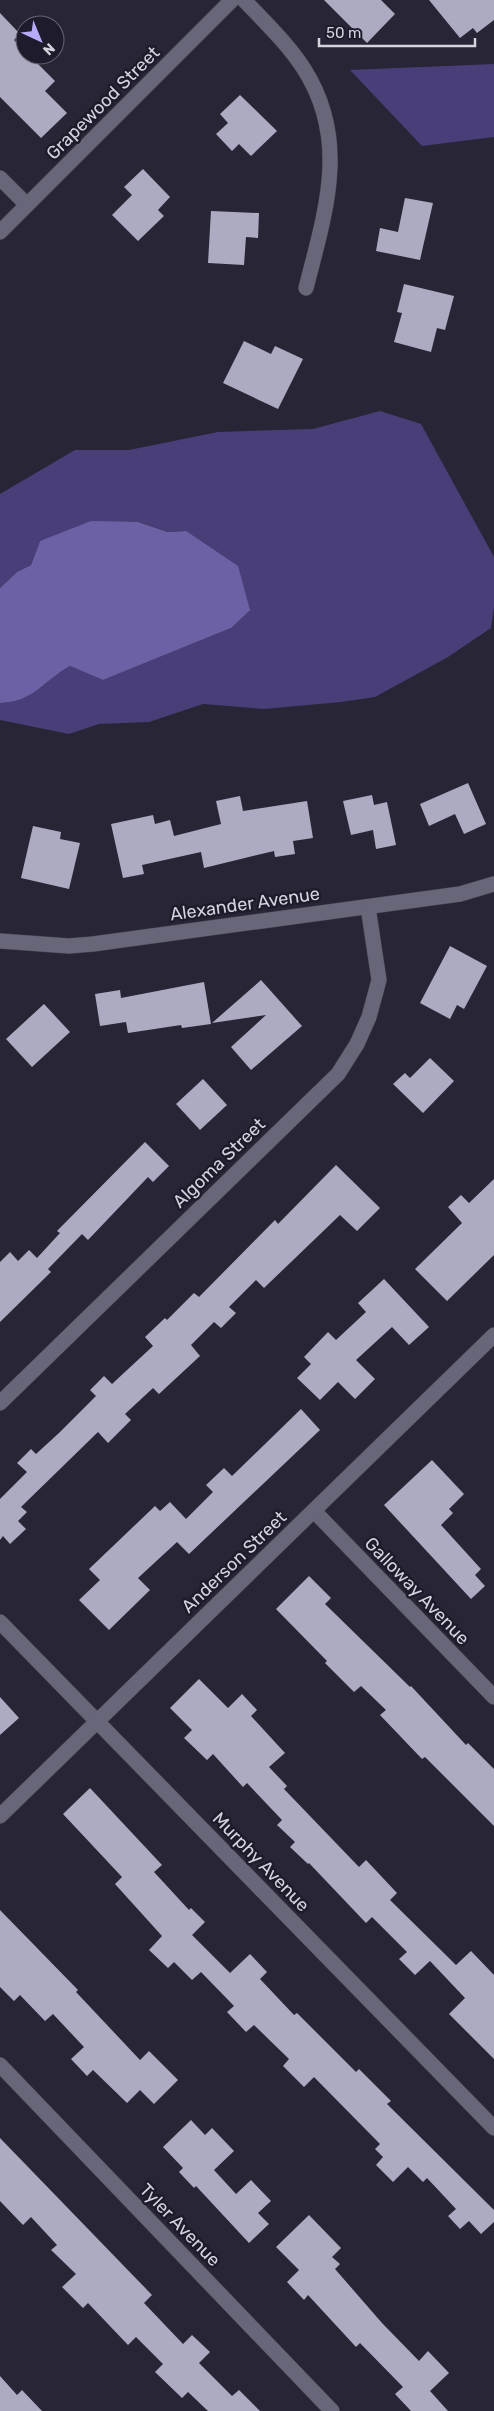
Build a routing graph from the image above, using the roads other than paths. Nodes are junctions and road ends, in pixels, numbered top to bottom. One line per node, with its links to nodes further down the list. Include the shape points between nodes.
1 (232, 0): 4 (street, Grapewood Street)
2 (244, 0): 6 (street, via 304,69 316,91 329,137 331,180)
3 (0, 178): 4 (street)
4 (27, 205): 5 (street, Grapewood Street)
5 (0, 232)
6 (306, 288)
7 (494, 884): 8 (street, Alexander Avenue, via 460,894)
8 (368, 907): 9 (street, Alexander Avenue, via 93,944 69,946); 11 (street, Algoma Street, via 379,980 358,1044 338,1074)
9 (0, 941)
10 (494, 1335): 12 (street, Anderson Street)
11 (0, 1403)
12 (314, 1511): 14 (street, Galloway Avenue); 15 (street, Anderson Street)
13 (0, 1622): 15 (street, Murphy Avenue)
14 (494, 1697)
15 (97, 1721): 16 (street, Anderson Street); 18 (street, Murphy Avenue)
16 (0, 1816)
17 (0, 2065): 19 (street, Tyler Avenue)
18 (494, 2128)
19 (332, 2411)

